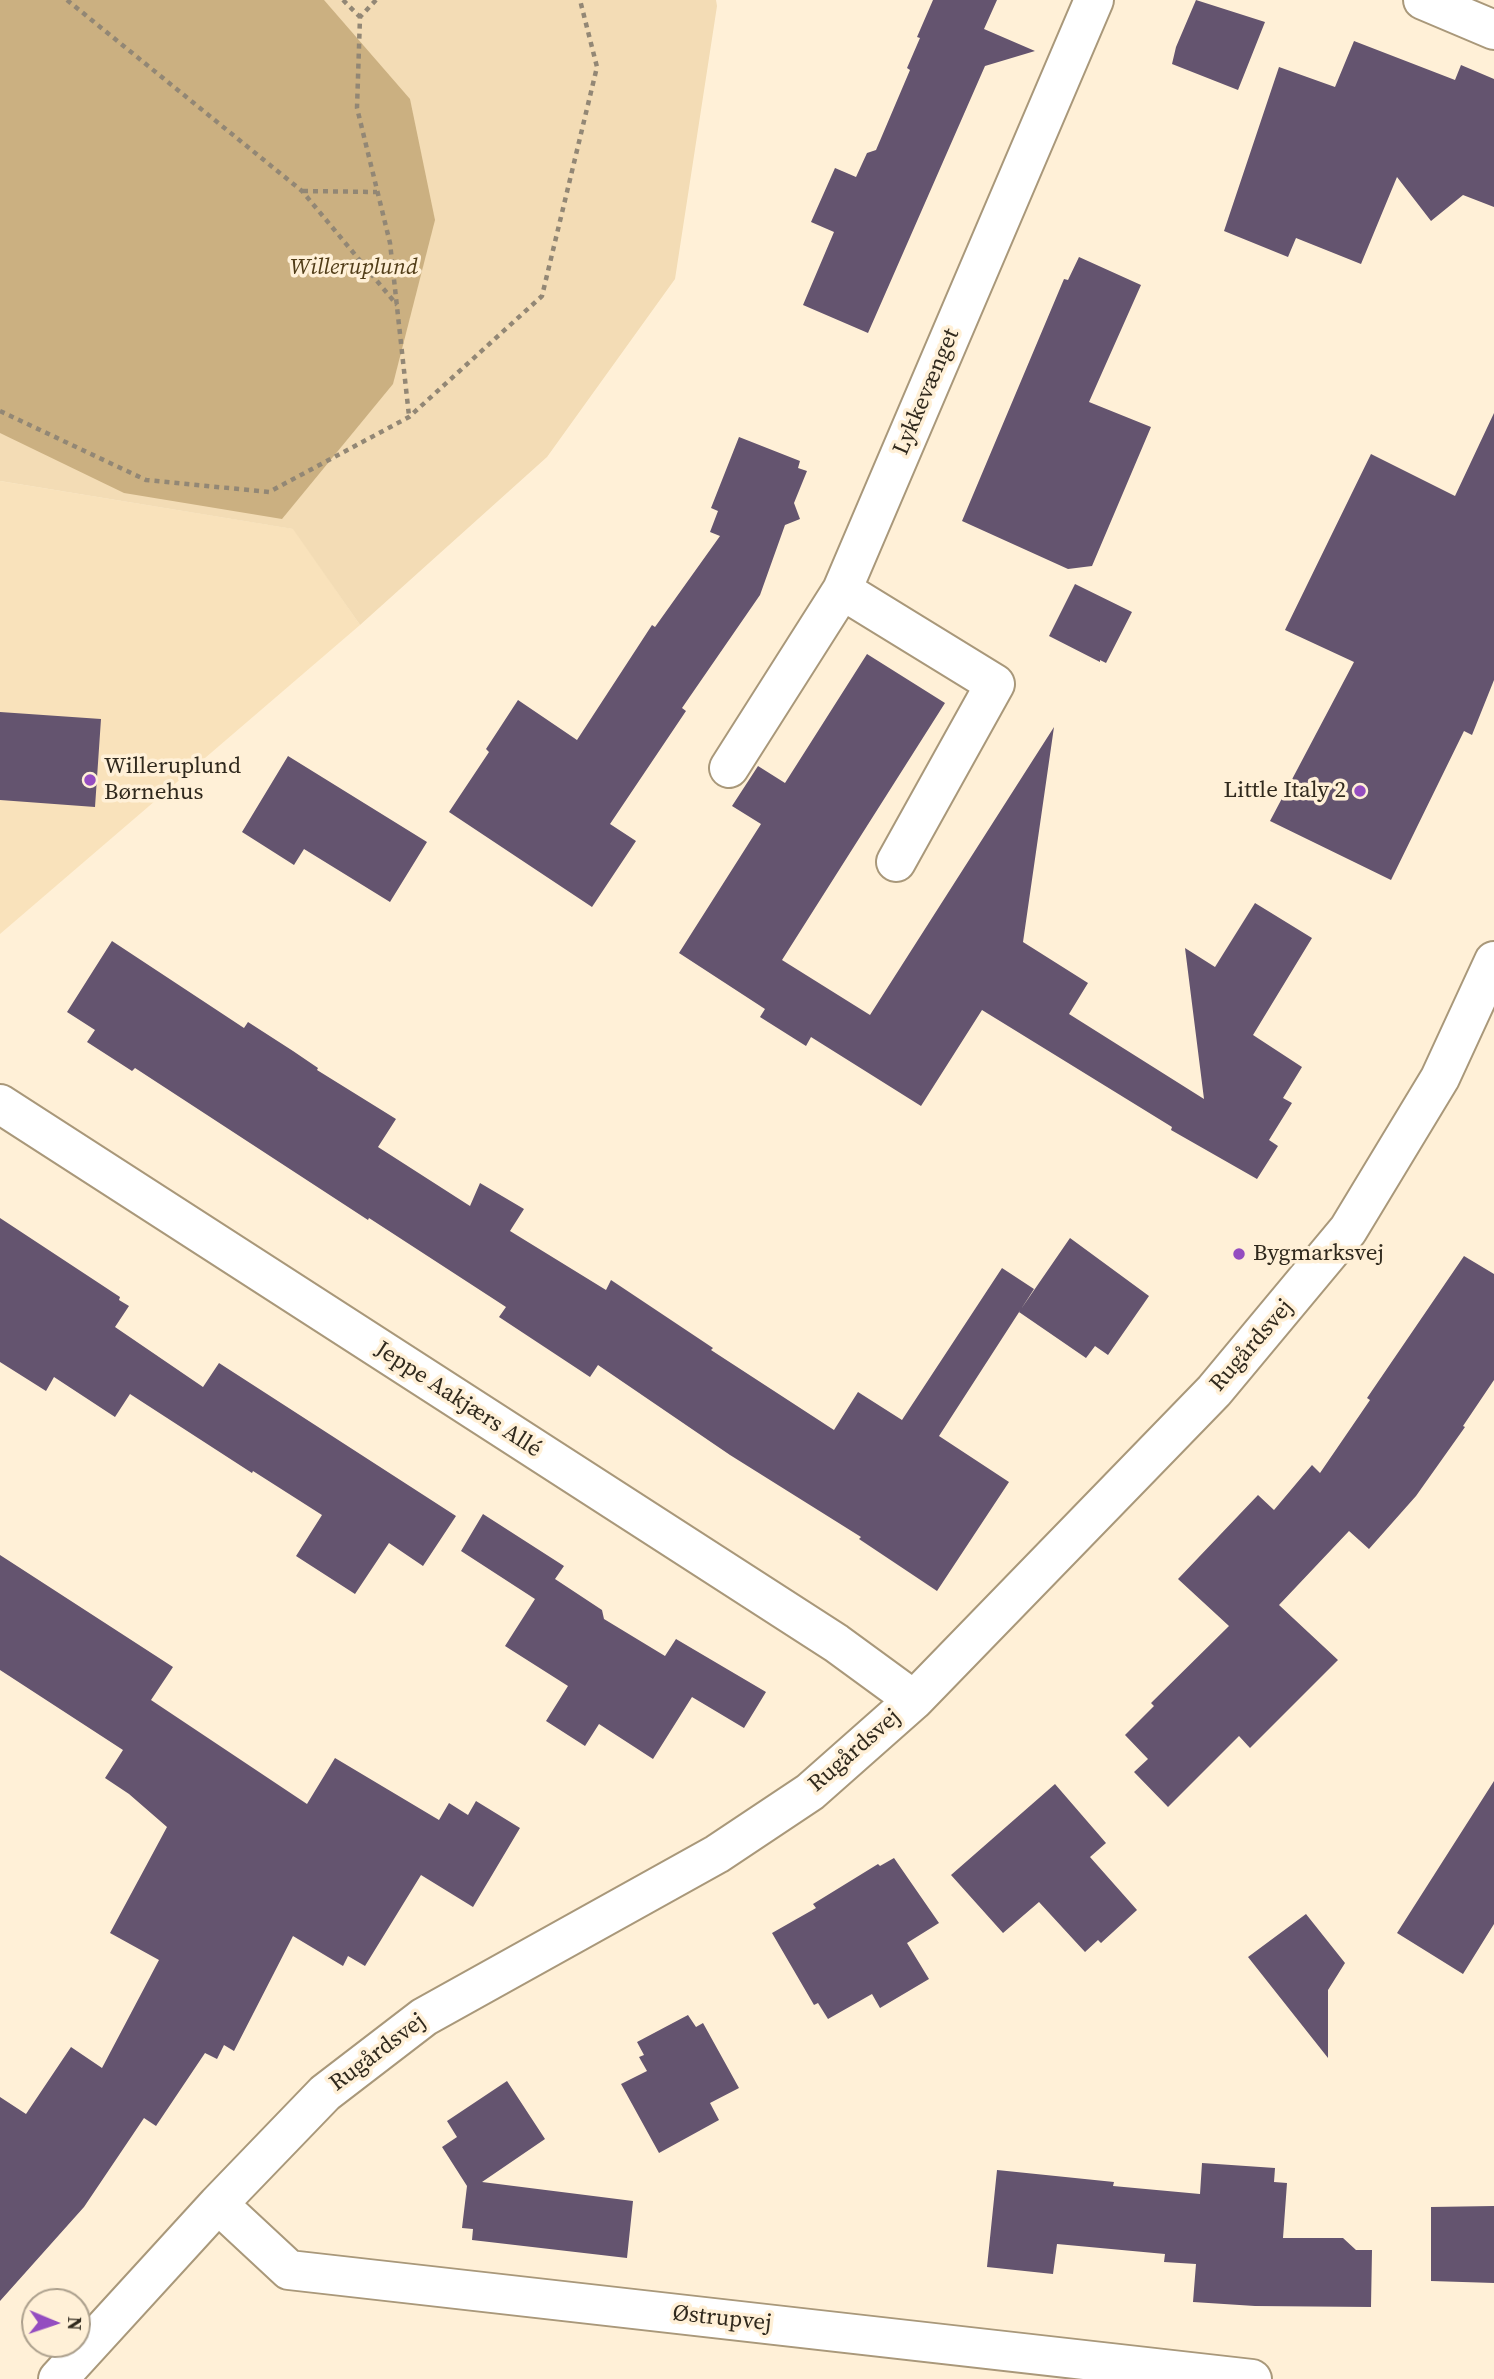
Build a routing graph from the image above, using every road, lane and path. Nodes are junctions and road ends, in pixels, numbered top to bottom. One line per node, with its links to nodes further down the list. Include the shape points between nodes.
1 (67, 0): 9 (path)
2 (343, 0): 7 (path)
3 (376, 0): 7 (path)
4 (580, 0): 13 (path, via 597,67 542,296)
5 (1094, 0): 14 (street, Lykkevænget)
6 (1423, 0): 8 (street)
7 (360, 17): 10 (path, via 357,108)
8 (1494, 30)
9 (302, 191): 10 (path); 11 (path)
10 (377, 192): 11 (path, via 390,243)
11 (397, 305): 13 (path)
12 (0, 411): 13 (path, via 146,480 269,492)
13 (409, 417)
14 (842, 590): 15 (street, Lykkevænget); 16 (street, via 995,684)
15 (729, 768)
16 (896, 862)
17 (1494, 961): 19 (street, Rugårdsvej, via 1440,1079 1348,1230 1214,1391)
18 (0, 1104): 19 (street, Jeppe Aakjærs Allé, via 836,1643)
19 (914, 1700): 20 (street, Rugårdsvej, via 810,1792 718,1854 424,2017 326,2093)
20 (218, 2204): 21 (street, Rugårdsvej); 22 (street, Østrupvej, via 289,2270)
21 (58, 2379)
22 (1252, 2379)

